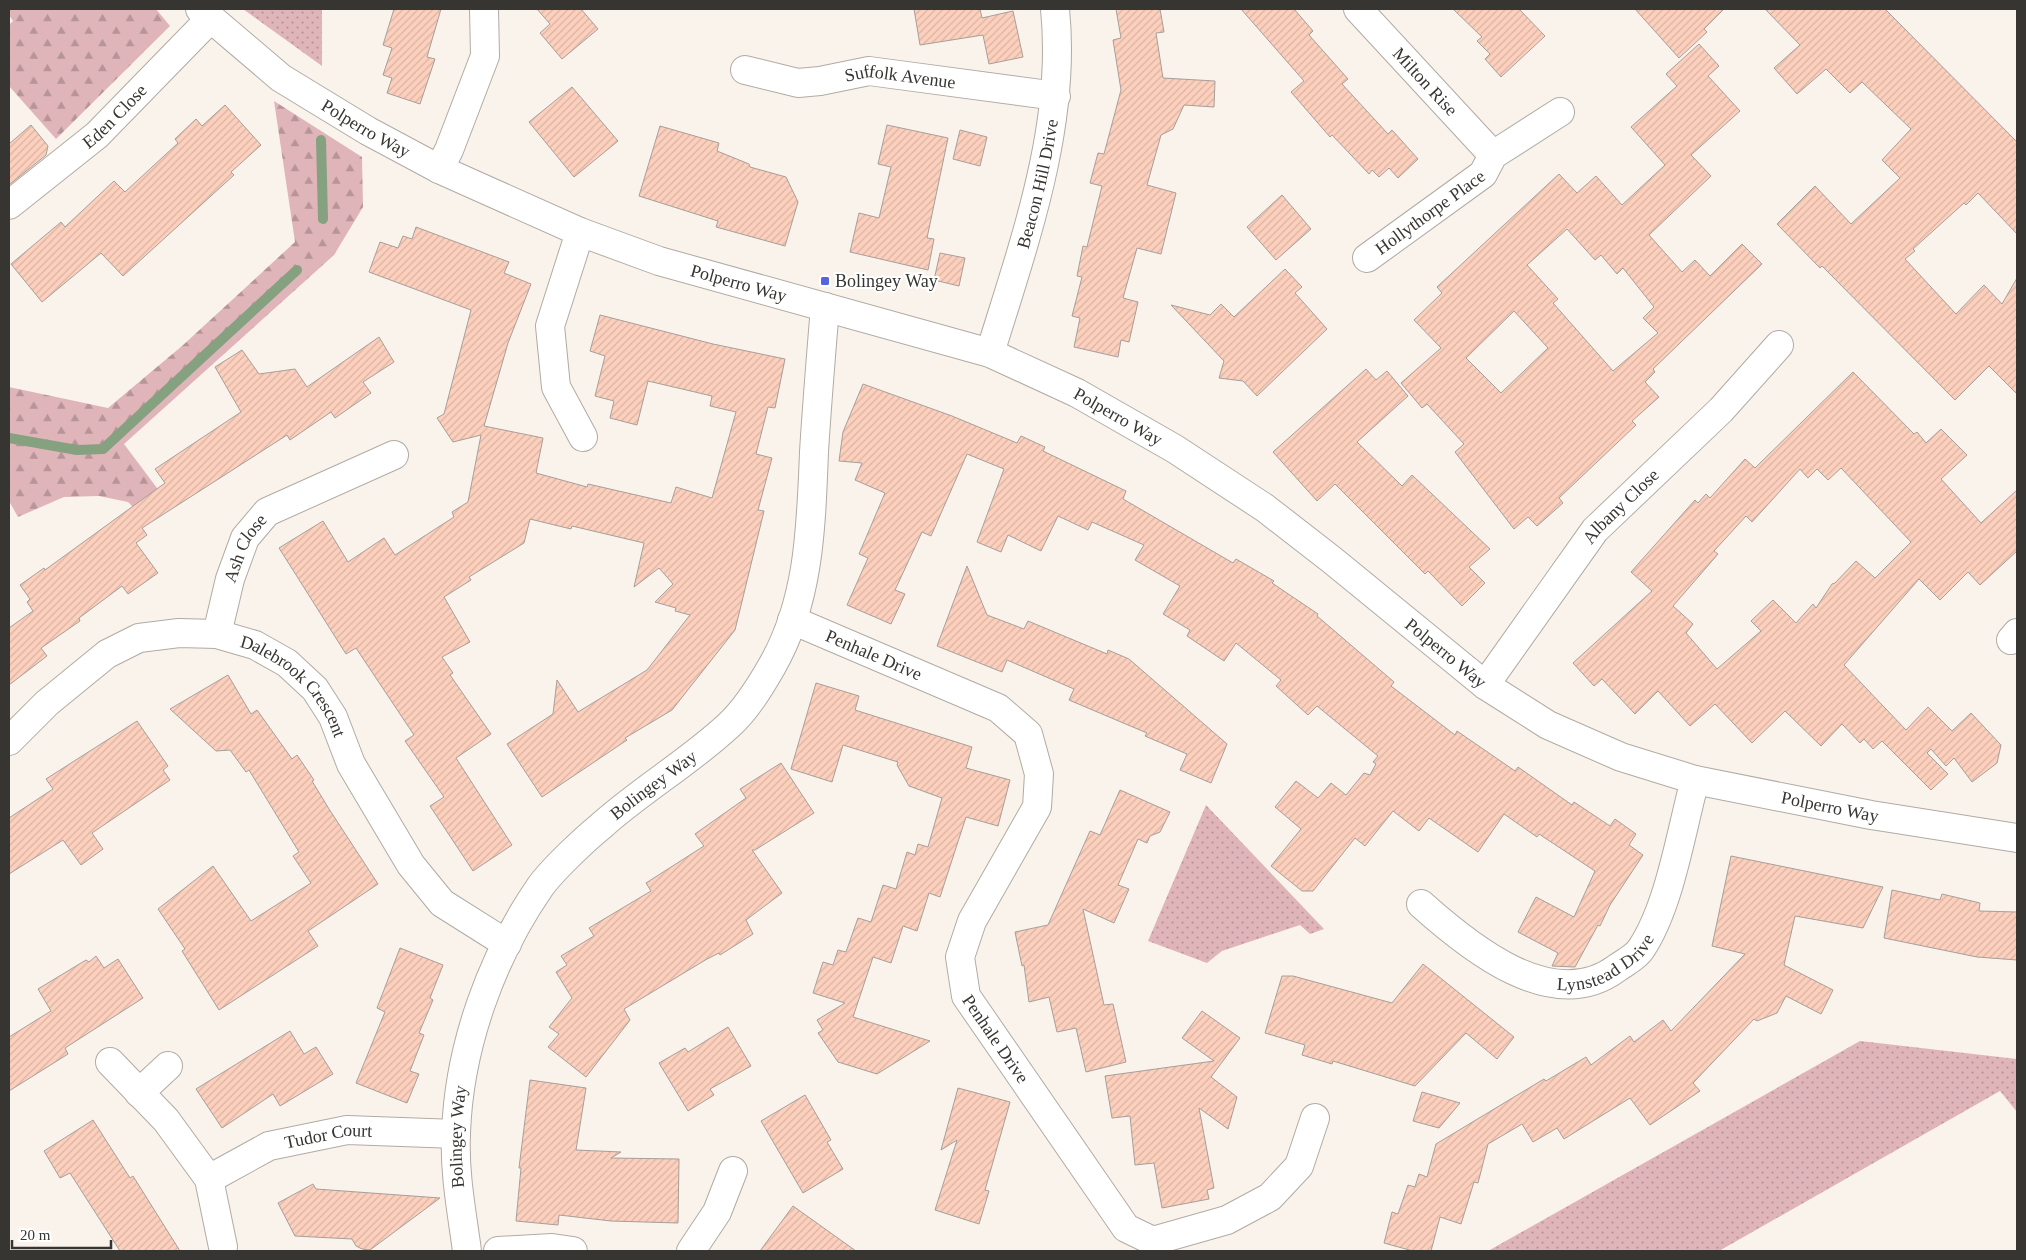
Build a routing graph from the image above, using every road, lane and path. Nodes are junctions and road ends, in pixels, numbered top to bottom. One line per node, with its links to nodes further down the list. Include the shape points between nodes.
1 (484, 9): 9 (street, via 485,56)
2 (1055, 9): 6 (street, Beacon Hill Drive)
3 (1358, 9): 8 (street, Milton Rise)
4 (205, 14): 9 (street, Polperro Way, via 281,78); 10 (street, Eden Close, via 97,134)
5 (745, 70): 6 (street, Suffolk Avenue, via 798,83 869,71)
6 (1056, 96): 15 (street, Beacon Hill Drive, via 1040,179)
7 (1560, 112): 8 (street, Hollythorpe Place)
8 (1492, 155): 12 (street, Hollythorpe Place, via 1483,174)
9 (439, 169): 11 (street, Polperro Way)
10 (9, 205)
11 (580, 232): 13 (street, Polperro Way, via 659,261); 16 (street, via 550,326 556,387)
12 (1367, 258)
13 (825, 307): 15 (street, Polperro Way); 18 (street, Bolingey Way, via 814,450 812,526 803,585)
14 (1779, 345): 20 (street, Albany Close, via 1721,410 1595,530)
15 (990, 353): 20 (street, Polperro Way, via 1077,393 1175,449 1265,508)
16 (583, 437)
17 (394, 455): 19 (street, Ash Close, via 267,512 245,538 230,579)
18 (792, 620): 25 (street, Bolingey Way, via 774,663 754,696 729,726 600,826 542,886); 29 (street, Penhale Drive, via 998,708 1028,734 1039,774 1037,807 972,921 960,958 966,996 1126,1228 1153,1241 1227,1220 1270,1197 1299,1166)
19 (217, 634): 21 (street, Dalebrook Crescent, via 179,633 139,638 107,654 48,703); 25 (street, Dalebrook Crescent, via 255,645 287,663 316,689 333,717 351,764 411,865 442,903)
20 (1485, 685): 22 (street, Polperro Way, via 1548,726 1621,757)
21 (9, 742)
22 (1694, 780): 23 (street, Polperro Way); 24 (street, Lynstead Drive, via 1660,912 1640,951 1603,979 1559,986 1526,977 1456,935)
23 (2017, 838)
24 (1421, 904)
25 (507, 944): 30 (street, Bolingey Way, via 485,992 471,1039 461,1085)
26 (110, 1062): 28 (street)
27 (168, 1066): 28 (street)
28 (139, 1093): 32 (street, via 166,1120)
29 (1315, 1118)
30 (456, 1134): 32 (street, Tudor Court, via 347,1130 269,1146); 34 (street, Bolingey Way, via 457,1177)
31 (733, 1171): 37 (street, via 716,1212)
32 (210, 1179): 33 (street)
33 (223, 1247)
34 (467, 1251)
35 (498, 1251): 36 (street, via 552,1248)
36 (573, 1251)
37 (691, 1251)

